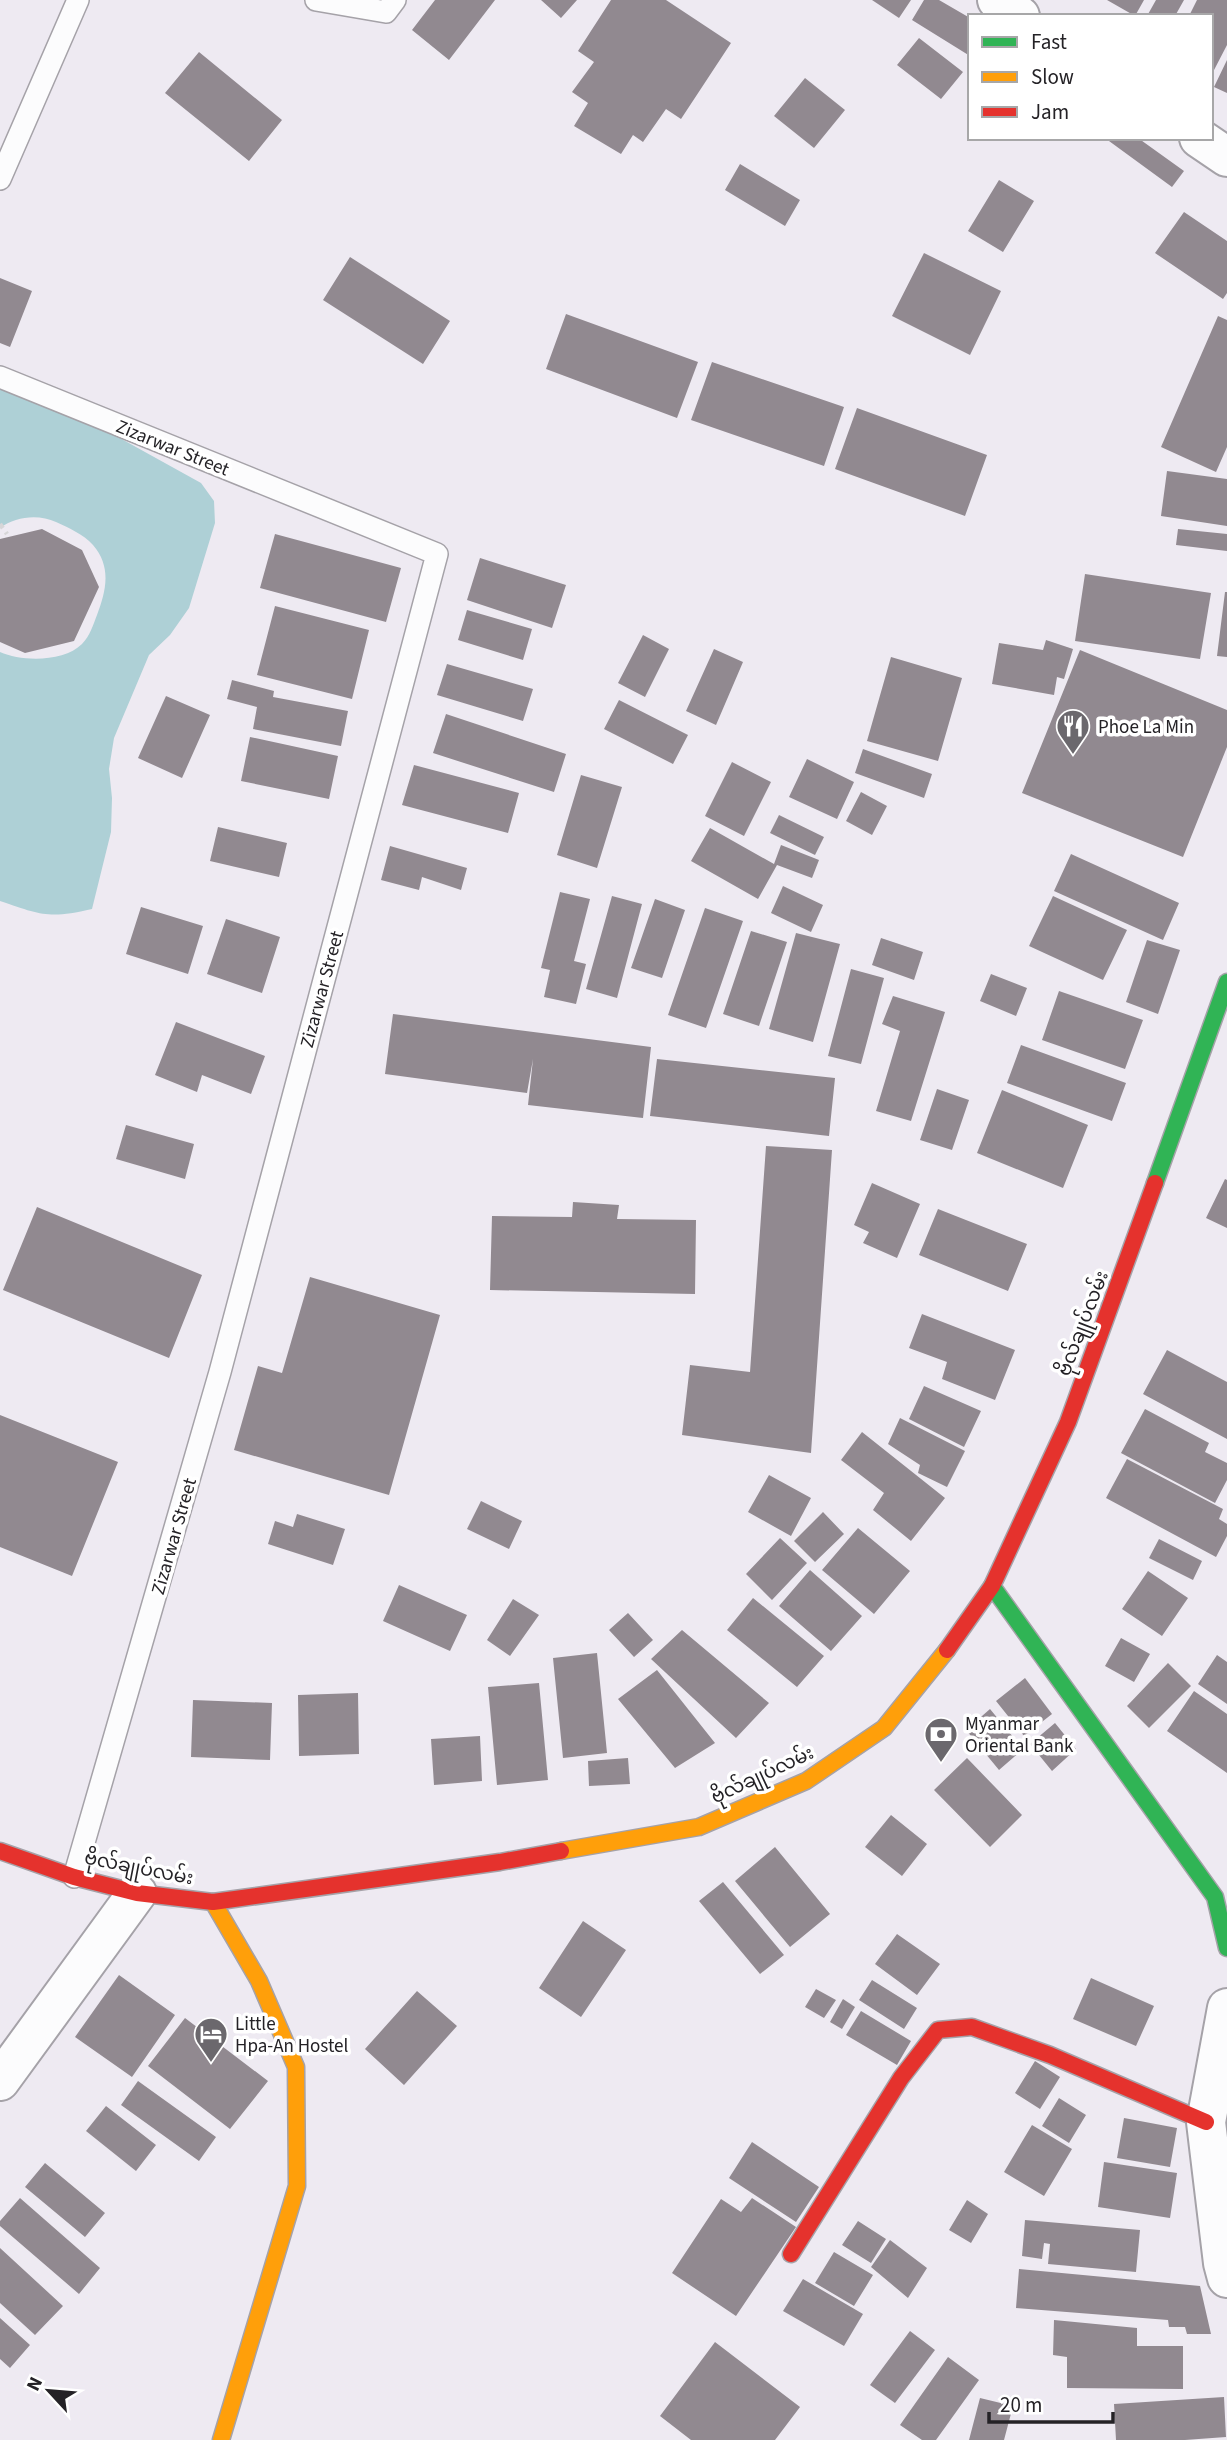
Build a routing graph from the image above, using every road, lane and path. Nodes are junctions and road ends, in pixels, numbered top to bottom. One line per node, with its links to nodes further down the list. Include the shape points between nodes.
1 (78, 0): 8 (lane)
2 (316, 0): 3 (lane, via 386,12)
3 (395, 0)
4 (997, 0): 5 (street)
5 (1017, 14)
6 (1202, 140): 7 (street)
7 (1227, 157)
8 (0, 179)
9 (0, 377): 13 (lane, Zizarwar Street, via 437,554 220,1372)
10 (1227, 982): 11 (main road, ဗိုလ်ချုပ်လမ်း, via 1068,1422)
11 (992, 1586): 14 (main road, via 1130,1781); 16 (main road, ဗိုလ်ချုပ်လမ်း, via 938,1664 884,1728 806,1781 699,1827 500,1862)
12 (0, 1851): 13 (main road, ဗိုလ်ချုပ်လမ်း)
13 (74, 1877): 15 (main road, ဗိုလ်ချုပ်လမ်း)
14 (1221, 1887): 17 (main road)
15 (137, 1893): 16 (main road, ဗိုလ်ချုပ်လမ်း); 19 (street)
16 (213, 1902): 23 (main road, via 259,1981 296,2067 296,2186)
17 (1227, 1948)
18 (1227, 2008): 20 (street)
19 (0, 2081)
20 (1206, 2122): 21 (main road, via 972,2027 938,2030 901,2078); 22 (street)
21 (791, 2254)
22 (1227, 2278)
23 (221, 2440)

